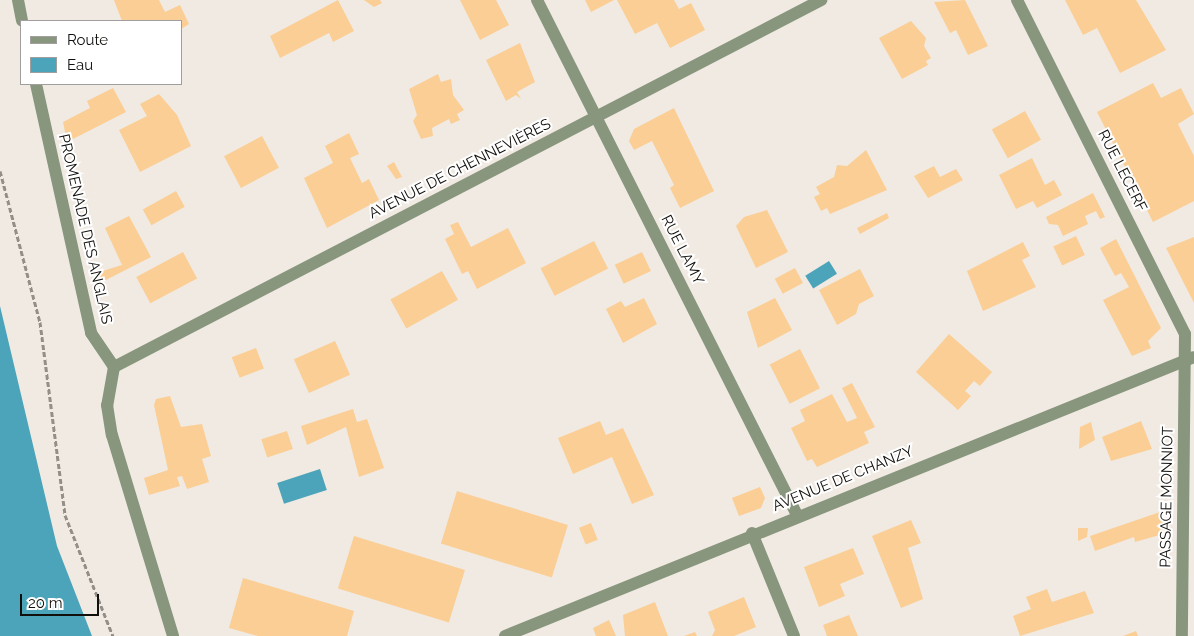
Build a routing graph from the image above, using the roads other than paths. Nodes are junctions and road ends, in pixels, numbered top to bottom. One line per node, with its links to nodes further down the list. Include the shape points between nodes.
1 (18, 0): 5 (street)
2 (537, 0): 7 (street, RUE LAMY)
3 (821, 0): 7 (street, AVENUE DE CHENNEVIÈRES)
4 (1017, 0): 8 (street, RUE LECERF, via 1185,334)
5 (22, 20)
6 (36, 85): 9 (street, PROMENADE DES ANGLAIS, via 91,333)
7 (596, 117): 9 (street, AVENUE DE CHENNEVIÈRES); 10 (street, RUE LAMY)
8 (1191, 358): 10 (street, AVENUE DE CHANZY); 15 (street, PASSAGE MONNIOT)
9 (114, 367): 12 (street, via 107,405 112,435)
10 (797, 515): 11 (street, AVENUE DE CHANZY)
11 (752, 533): 13 (street, AVENUE DE CHANZY); 14 (street)
12 (172, 636)
13 (504, 636)
14 (794, 636)
15 (1182, 636)

